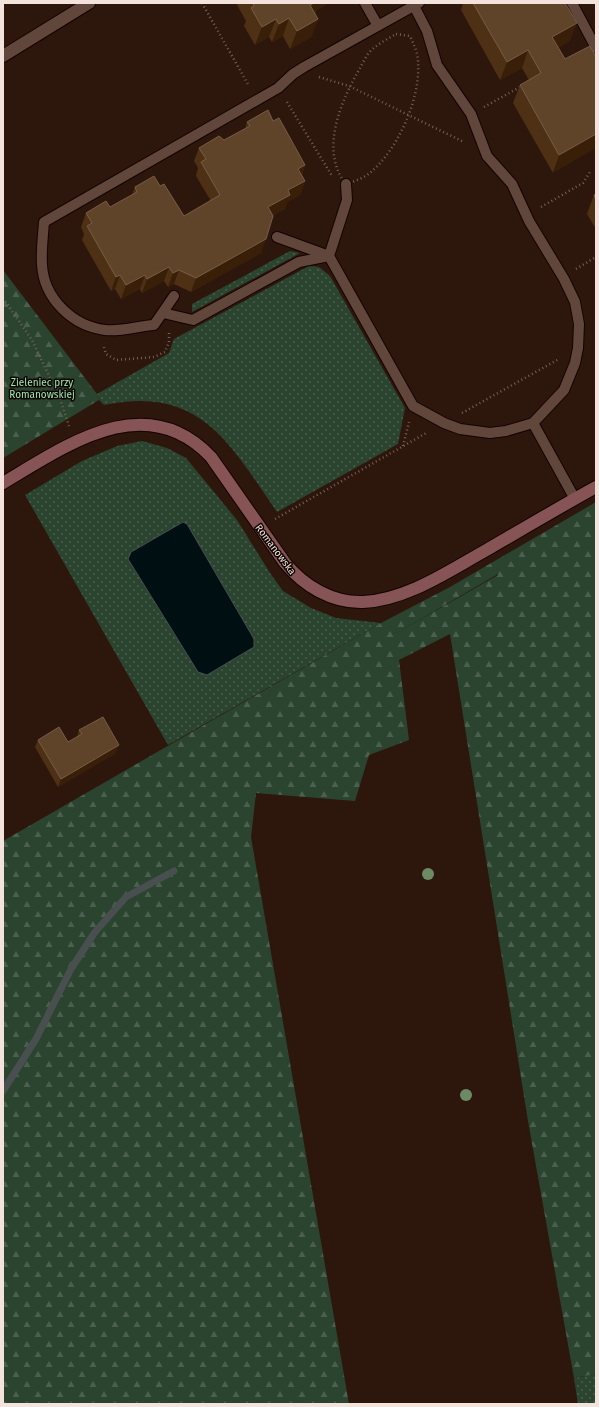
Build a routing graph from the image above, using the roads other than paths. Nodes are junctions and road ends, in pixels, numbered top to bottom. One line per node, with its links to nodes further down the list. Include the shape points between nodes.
1 (89, 3): 7 (street)
2 (366, 3): 5 (lane)
3 (572, 3): 6 (lane)
4 (416, 4): 5 (lane); 13 (lane, via 437,65 471,114 487,156 512,184 526,215 575,302 579,324 578,348 564,390)
5 (378, 26): 12 (lane, via 304,67 278,88 44,222 42,266 49,292 60,308 82,325 106,330 154,325)
6 (596, 48)
7 (3, 56)
8 (346, 184): 10 (lane, via 347,200)
9 (277, 237): 10 (lane)
10 (329, 256): 12 (lane, via 299,262 193,320); 13 (lane, via 414,406 460,429 490,433)
11 (174, 296): 12 (lane)
12 (163, 313)
13 (533, 423): 16 (lane)
14 (3, 483): 16 (street, Romanowska, via 68,446 110,428 136,423 171,428 193,441 211,457 298,578 325,594 353,602 385,599 420,585)
15 (596, 486): 16 (street, Romanowska)
16 (575, 499)

